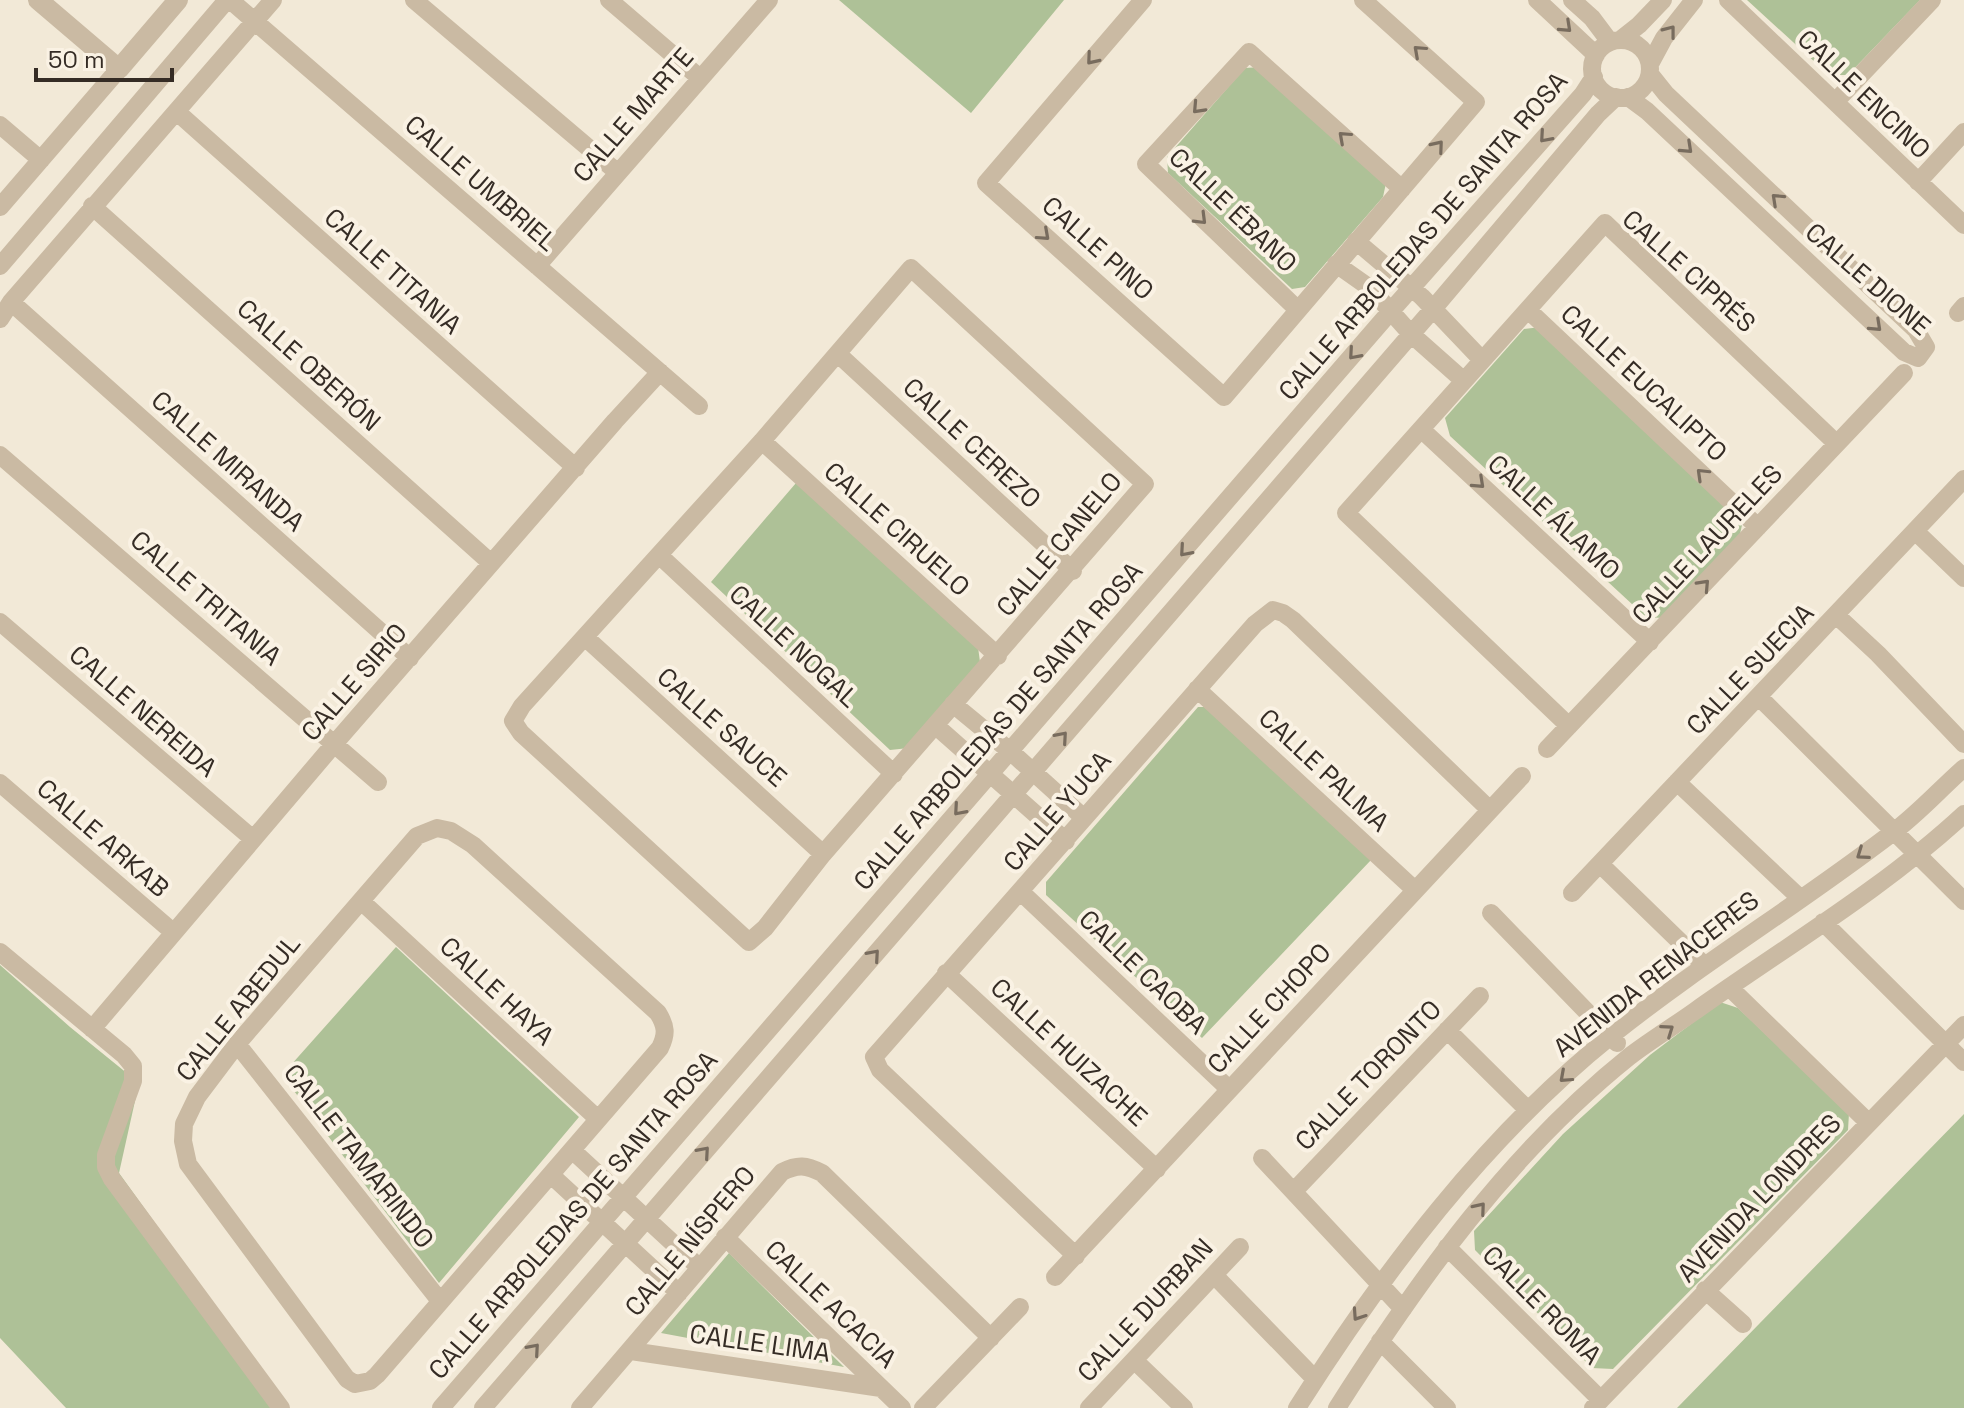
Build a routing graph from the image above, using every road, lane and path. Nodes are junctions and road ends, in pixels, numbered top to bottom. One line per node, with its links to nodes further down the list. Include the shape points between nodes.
1 (38, 0): 19 (street)
2 (178, 0): 19 (street)
3 (228, 0): 16 (street, CALLE UMBRIEL); 37 (street)
4 (273, 0): 16 (street)
5 (414, 0): 29 (street)
6 (609, 0): 22 (street)
7 (769, 0): 22 (street, CALLE MARTE)
8 (1143, 0): 41 (street, CALLE PINO, one-way to 41, via 986,183 1224,397)
9 (1363, 0): 31 (street, CALLE PINO, one-way to 9, via 1476,102)
10 (1537, 0): 18 (street, one-way to 18)
11 (1572, 0): 17 (street)
12 (1663, 0): 17 (street)
13 (1694, 0): 20 (street, one-way to 13, via 1664,38)
14 (1728, 0): 24 (street, CALLE ENCINO)
15 (1932, 0): 24 (street)
16 (255, 21): 25 (street); 38 (street, CALLE UMBRIEL)
17 (1615, 41): 18 (street); 20 (street, via 1639,46)
18 (1596, 55): 21 (street)
19 (119, 69): 28 (street)
20 (1650, 69): 23 (street, via 1638,92); 23 (street, CALLE DIONE, one-way to 20, via 1647,111 1904,352 1918,358 1923,354 1926,347 1916,330 1666,94)
21 (1594, 77): 23 (street, via 1606,94); 39 (street, CALLE ARBOLEDAS DE SANTA ROSA, one-way to 39)
22 (700, 78): 29 (street, CALLE MARTE)
23 (1622, 97): 39 (street, CALLE ARBOLEDAS DE SANTA ROSA, via 1598,114)
24 (1835, 102): 30 (street, CALLE ENCINO)
25 (177, 112): 32 (street); 55 (street, CALLE TITANIA)
26 (0, 125): 28 (street)
27 (1964, 132): 30 (street)
28 (41, 160): 33 (street)
29 (617, 172): 38 (street, CALLE MARTE)
30 (1918, 182): 34 (street, CALLE ENCINO)
31 (1402, 189): 35 (street, CALLE PINO); 41 (street, CALLE ÉBANO, one-way to 41, via 1249,52 1146,164)
32 (92, 206): 40 (street); 60 (street, CALLE OBERÓN)
33 (0, 207)
34 (1964, 225)
35 (1356, 241): 36 (street, CALLE PINO); 39 (street)
36 (1336, 264): 41 (street, CALLE PINO); 44 (street, via 1360,279)
37 (0, 266)
38 (537, 266): 47 (street, CALLE UMBRIEL)
39 (1422, 298): 44 (street, CALLE ARBOLEDAS DE SANTA ROSA); 44 (street, CALLE ARBOLEDAS DE SANTA ROSA); 46 (street)
40 (11, 302): 43 (street); 68 (street, CALLE MIRANDA)
41 (1297, 309)
42 (1528, 310): 46 (street, CALLE CIPRÉS); 53 (street, CALLE CIPRÉS, via 1605,223); 57 (street, CALLE EUCALIPTO, one-way to 42)
43 (0, 319)
44 (1401, 323): 49 (street); 77 (street, CALLE ARBOLEDAS DE SANTA ROSA, one-way to 77); 79 (street, CALLE ARBOLEDAS DE SANTA ROSA, one-way to 44)
45 (838, 354): 52 (street, CALLE CANELO); 61 (street, CALLE CEREZO); 61 (street, CALLE CANELO, via 911,268 1134,473 1145,484)
46 (1482, 360): 49 (street, CALLE CIPRÉS)
47 (660, 372): 50 (street, CALLE UMBRIEL); 55 (street, CALLE SIRIO)
48 (1904, 373): 53 (street, CALLE LAURELES)
49 (1464, 381): 51 (street, CALLE CIPRÉS)
50 (699, 406)
51 (1422, 430): 66 (street, CALLE ÁLAMO, one-way to 66); 73 (street, CALLE CIPRÉS, via 1346,513)
52 (762, 441): 59 (street, CALLE CANELO); 67 (street, CALLE CIRUELO)
53 (1836, 443): 57 (street, CALLE LAURELES)
54 (0, 455): 74 (street, CALLE TRITANIA)
55 (576, 468): 60 (street, CALLE SIRIO)
56 (1964, 479): 58 (street, CALLE SUECIA)
57 (1758, 527): 66 (street, CALLE LAURELES, one-way to 57)
58 (1915, 531): 62 (street); 63 (street, CALLE SUECIA)
59 (660, 556): 65 (street, CALLE CANELO); 80 (street, CALLE NOGAL)
60 (491, 563): 68 (street, CALLE SIRIO)
61 (1073, 571): 67 (street, CALLE CANELO)
62 (1964, 578)
63 (1836, 615): 70 (street, CALLE SUECIA); 75 (street)
64 (0, 622): 91 (street, CALLE NEREIDA)
65 (586, 638): 93 (street, CALLE SAUCE); 93 (street, CALLE CANELO, via 517,712 516,727 742,938 749,942 759,934)
66 (1650, 642): 73 (street, CALLE LAURELES)
67 (998, 656): 71 (street, CALLE CANELO)
68 (410, 658): 74 (street, CALLE SIRIO)
69 (1197, 689): 87 (street, CALLE YUCA, via 1263,616 1273,610 1283,613); 89 (street, CALLE YUCA); 96 (street, CALLE PALMA)
70 (1759, 697): 84 (street, CALLE SUECIA); 90 (street)
71 (953, 704): 72 (street, CALLE CANELO); 77 (street)
72 (936, 726): 80 (street, CALLE CANELO); 81 (street)
73 (1569, 726): 76 (street, CALLE LAURELES)
74 (335, 743): 83 (street, CALLE TRITANIA); 91 (street, CALLE SIRIO)
75 (1964, 744)
76 (1547, 749)
77 (1010, 751): 79 (street); 81 (street, CALLE ARBOLEDAS DE SANTA ROSA)
78 (1964, 768): 90 (street, AVENIDA RENACERES)
79 (1032, 771): 86 (street, CALLE ARBOLEDAS DE SANTA ROSA); 89 (street)
80 (894, 774): 93 (street, CALLE CANELO)
81 (990, 774): 86 (street); 127 (street, CALLE ARBOLEDAS DE SANTA ROSA, one-way to 127)
82 (1522, 776): 87 (street, CALLE CHOPO)
83 (378, 782)
84 (1677, 782): 95 (street, CALLE SUECIA); 99 (street)
85 (0, 783): 104 (street, CALLE ARKAB)
86 (1013, 794): 92 (street); 128 (street, CALLE ARBOLEDAS DE SANTA ROSA, one-way to 86)
87 (1490, 810): 96 (street, CALLE CHOPO)
88 (1964, 814): 94 (street, AVENIDA RENACERES)
89 (1084, 818): 92 (street, CALLE YUCA)
90 (1895, 831): 94 (street); 99 (street, AVENIDA RENACERES, one-way to 99)
91 (253, 839): 104 (street, CALLE SIRIO)
92 (1066, 841): 97 (street, CALLE YUCA)
93 (823, 854)
94 (1917, 855): 101 (street); 103 (street, AVENIDA RENACERES)
95 (1600, 864): 98 (street, CALLE SUECIA); 106 (street)
96 (1415, 890): 118 (street, CALLE CHOPO)
97 (1021, 892): 107 (street, CALLE YUCA); 118 (street, CALLE CAOBA)
98 (1572, 893)
99 (1800, 898): 106 (street, AVENIDA RENACERES)
100 (361, 901): 114 (street, CALLE ABEDUL); 120 (street, CALLE HAYA); 120 (street, CALLE ABEDUL, via 417,836 437,828 451,831 473,845 658,1013 666,1036 660,1048)
101 (1964, 901)
102 (1491, 913): 113 (street)
103 (1823, 922): 108 (street, AVENIDA RENACERES); 115 (street)
104 (173, 932): 111 (street, CALLE SIRIO)
105 (0, 952): 111 (street)
106 (1704, 965): 113 (street, AVENIDA RENACERES)
107 (946, 973): 124 (street, CALLE HUIZACHE); 134 (street, CALLE YUCA, via 881,1048 875,1063)
108 (1729, 987): 116 (street, AVENIDA RENACERES, one-way to 108); 121 (street)
109 (1480, 996): 112 (street, CALLE TORONTO)
110 (1964, 1025): 115 (street, AVENIDA LONDRES)
111 (92, 1029): 152 (street, via 133,1066 106,1167)
112 (1447, 1030): 119 (street); 126 (street, CALLE TORONTO)
113 (1610, 1037): 116 (street); 119 (street, AVENIDA RENACERES, one-way to 119)
114 (237, 1044): 141 (street, CALLE TAMARINDO); 141 (street, CALLE ABEDUL, via 197,1097 184,1124 188,1164 347,1379 355,1384 370,1381)
115 (1946, 1044): 117 (street); 121 (street, AVENIDA LONDRES)
116 (1630, 1056): 133 (street, AVENIDA RENACERES, one-way to 116, via 1529,1151)
117 (1964, 1062)
118 (1229, 1089): 124 (street, CALLE CHOPO)
119 (1528, 1110): 138 (street, AVENIDA RENACERES)
120 (598, 1119): 122 (street, CALLE ABEDUL)
121 (1869, 1123): 139 (street, AVENIDA LONDRES)
122 (573, 1151): 125 (street, CALLE ABEDUL); 127 (street)
123 (1262, 1158): 126 (street)
124 (1157, 1169): 134 (street, CALLE CHOPO)
125 (551, 1175): 129 (street); 141 (street, CALLE ABEDUL)
126 (1294, 1191): 138 (street)
127 (623, 1197): 128 (street); 129 (street, CALLE ARBOLEDAS DE SANTA ROSA)
128 (646, 1219): 131 (street, CALLE ARBOLEDAS DE SANTA ROSA); 135 (street)
129 (601, 1222): 131 (street); 153 (street, CALLE ARBOLEDAS DE SANTA ROSA)
130 (725, 1237): 135 (street, CALLE NÍSPERO); 145 (street, CALLE NÍSPERO, via 782,1172 797,1165 809,1167 822,1173); 150 (street, CALLE ACACIA)
131 (625, 1243): 140 (street); 154 (street, CALLE ARBOLEDAS DE SANTA ROSA, one-way to 131)
132 (1240, 1247): 136 (street, CALLE DURBAN)
133 (1447, 1247): 143 (street, AVENIDA RENACERES); 151 (street, CALLE ROMA)
134 (1076, 1256): 137 (street, CALLE CHOPO)
135 (700, 1268): 140 (street, CALLE NÍSPERO)
136 (1214, 1275): 148 (street, CALLE DURBAN); 149 (street)
137 (1055, 1277)
138 (1379, 1283): 143 (street); 149 (street, AVENIDA RENACERES, one-way to 149)
139 (1705, 1290): 144 (street); 151 (street, AVENIDA LONDRES)
140 (679, 1293): 147 (street, CALLE NÍSPERO)
141 (440, 1301)
142 (1020, 1307): 145 (street)
143 (1403, 1309): 146 (street, AVENIDA RENACERES)
144 (1743, 1324)
145 (991, 1338): 157 (street)
146 (1380, 1341): 161 (street, AVENIDA RENACERES); 162 (street)
147 (631, 1351): 150 (street, CALLE LIMA); 155 (street, CALLE NÍSPERO)
148 (1134, 1360): 158 (street, CALLE DURBAN); 159 (street)
149 (1315, 1379): 160 (street, AVENIDA RENACERES)
150 (881, 1388): 156 (street, CALLE ACACIA)
151 (1597, 1404)
152 (281, 1408)
153 (441, 1408)
154 (483, 1408)
155 (580, 1408)
156 (902, 1408)
157 (923, 1408)
158 (1089, 1408)
159 (1184, 1408)
160 (1297, 1408)
161 (1337, 1408)
162 (1447, 1408)

